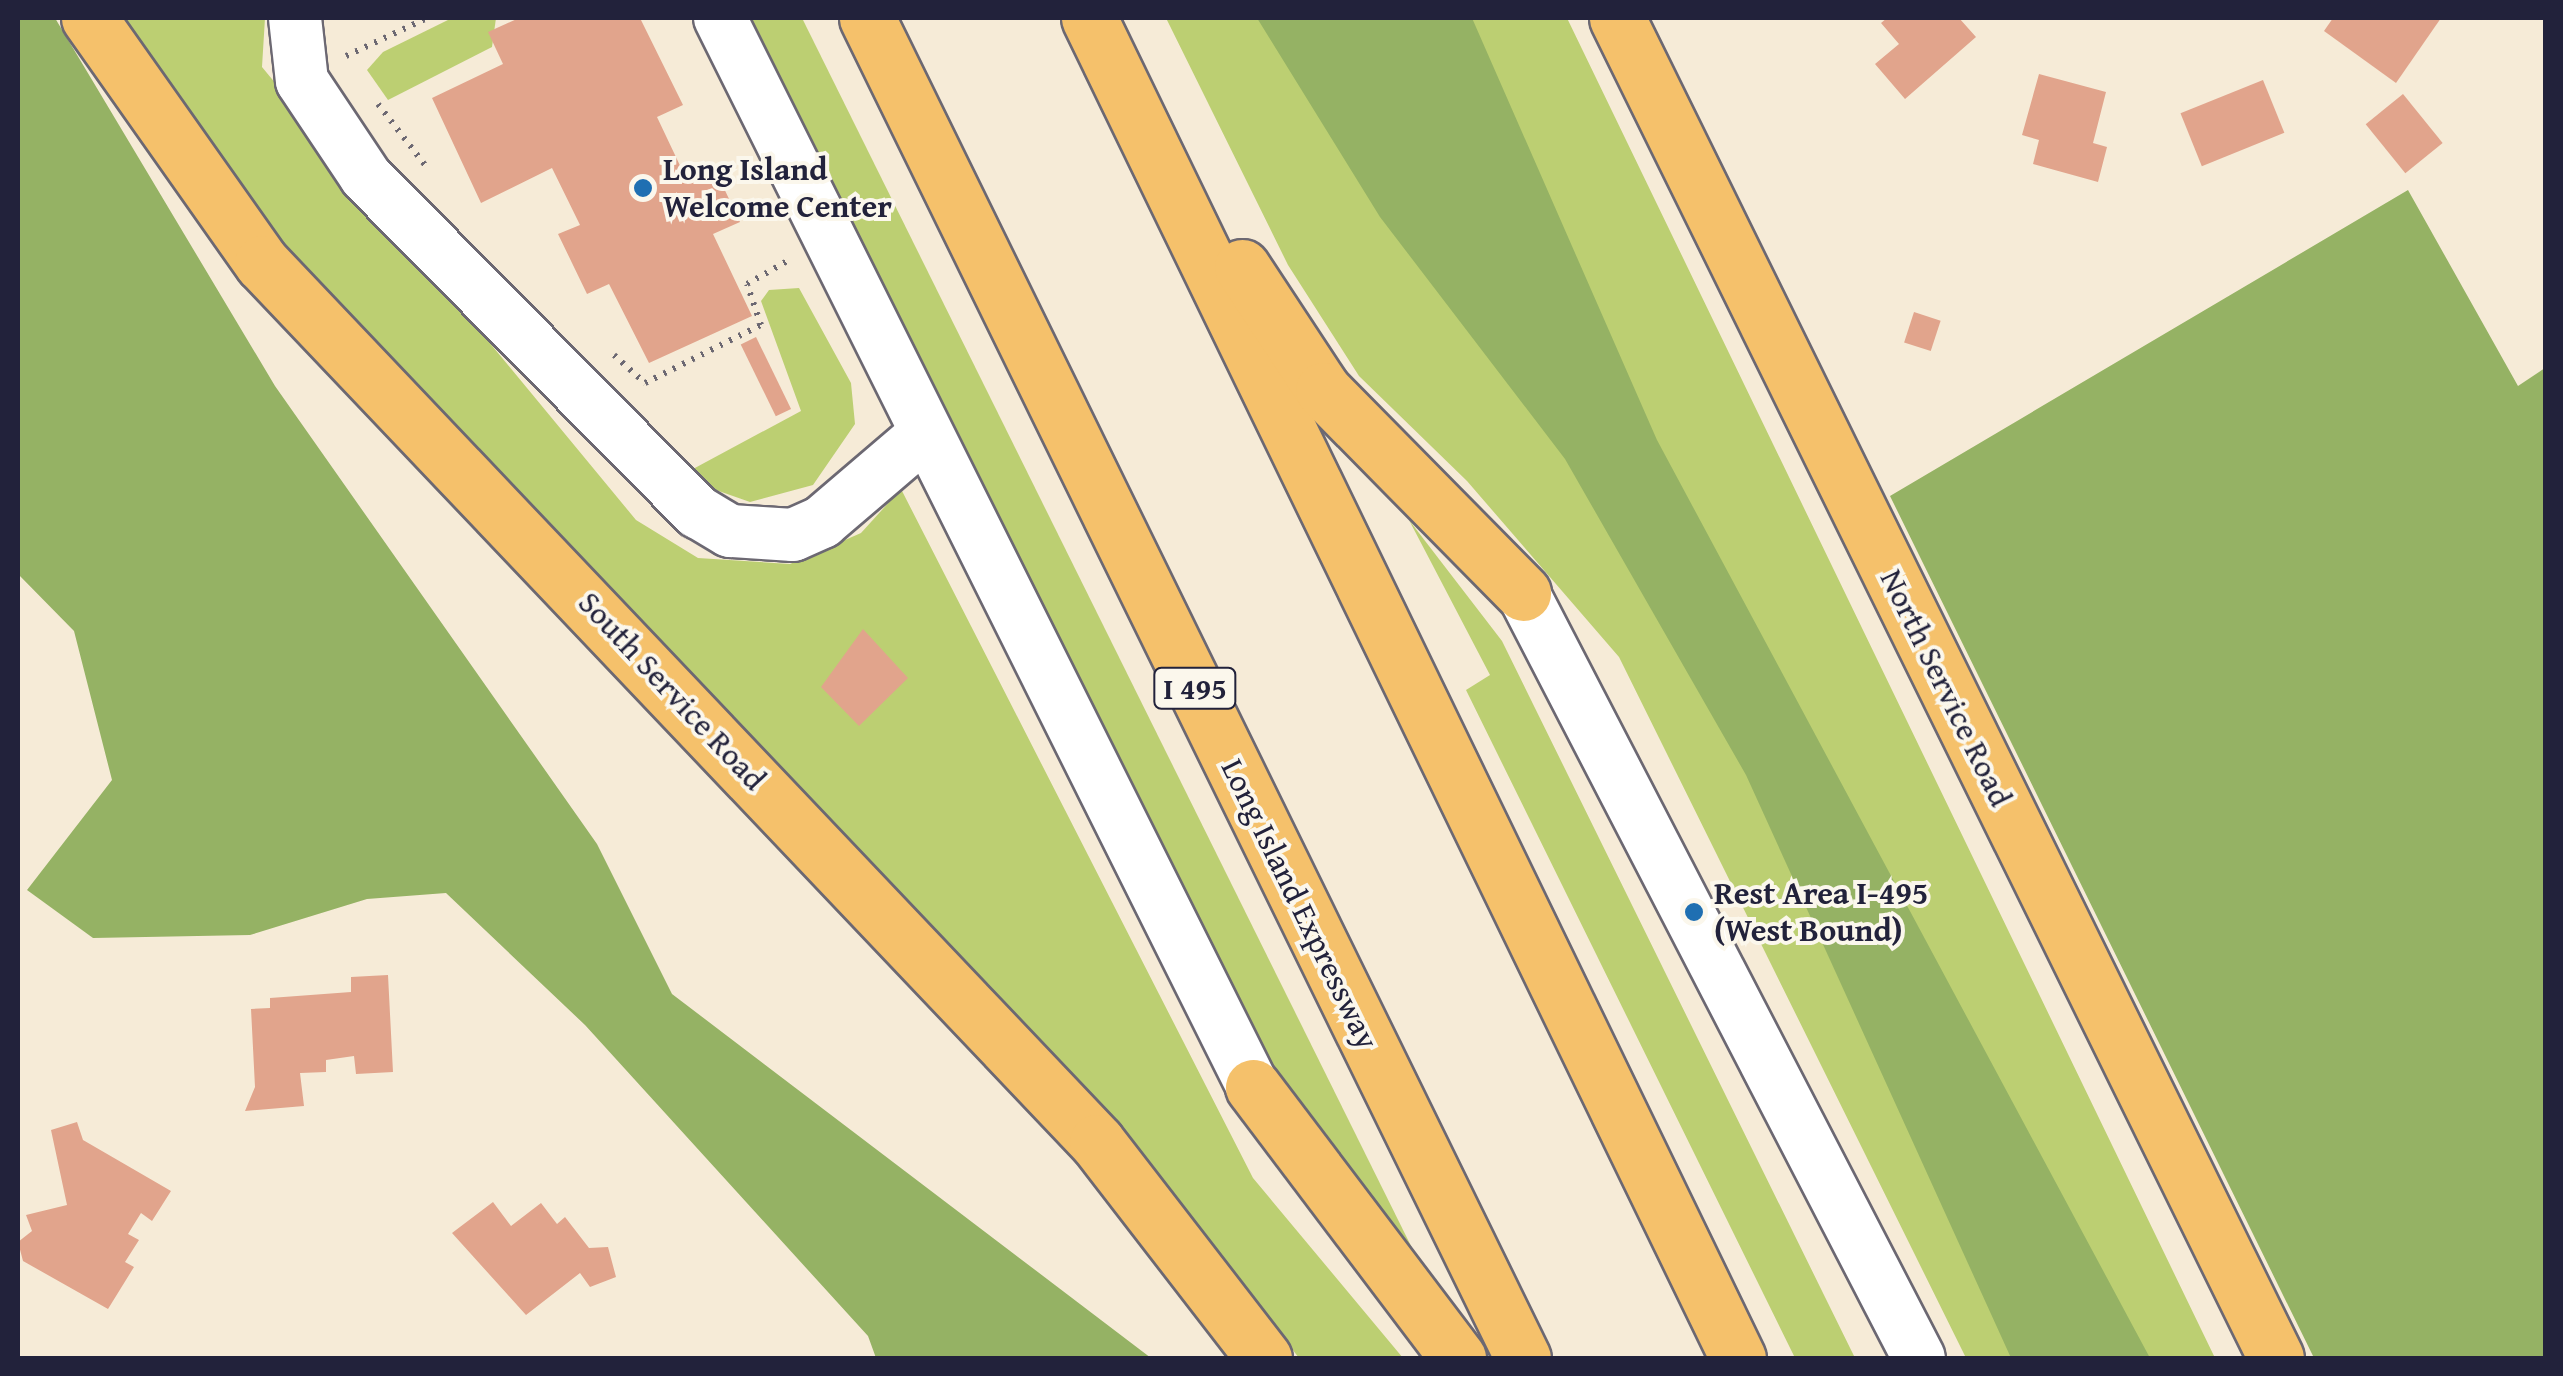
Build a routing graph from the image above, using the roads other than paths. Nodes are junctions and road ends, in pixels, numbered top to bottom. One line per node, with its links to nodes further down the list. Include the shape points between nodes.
1 (89, 18): 11 (main road, South Service Road, via 262,263 1097,1142)
2 (295, 18): 8 (lane, via 302,81 366,176 698,512 730,530 793,535 822,522)
3 (720, 18): 8 (lane)
4 (867, 18): 13 (main road, Long Island Expressway / I 495)
5 (1088, 18): 7 (main road)
6 (1616, 18): 16 (main road, North Service Road)
7 (1118, 78): 9 (main road, via 1323,390); 14 (main road)
8 (925, 434): 10 (lane)
9 (1523, 593): 15 (lane)
10 (1253, 1086): 12 (main road)
11 (1264, 1358)
12 (1458, 1358)
13 (1522, 1358)
14 (1738, 1358)
15 (1919, 1358)
16 (2276, 1358)

